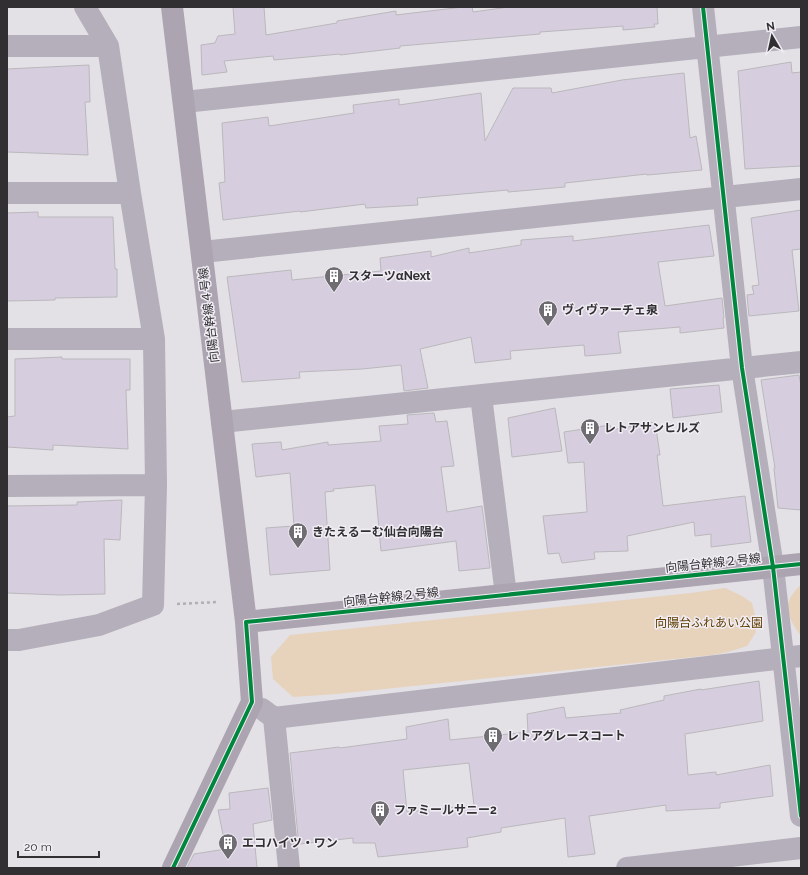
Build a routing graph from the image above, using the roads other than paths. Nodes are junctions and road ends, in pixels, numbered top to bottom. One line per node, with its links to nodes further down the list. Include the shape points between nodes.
1 (85, 7): 6 (street)
2 (172, 7): 8 (street, 向陽台幹線４号線)
3 (703, 7): 7 (street)
4 (801, 37): 7 (street)
5 (7, 46): 6 (street)
6 (108, 46): 11 (street)
7 (707, 47): 8 (street); 12 (street)
8 (184, 102): 13 (street, 向陽台幹線４号線)
9 (801, 189): 12 (street)
10 (7, 193): 11 (street)
11 (130, 193): 15 (street)
12 (723, 197): 13 (street); 17 (street)
13 (202, 252): 19 (street, 向陽台幹線４号線)
14 (7, 339): 15 (street)
15 (154, 339): 20 (street)
16 (801, 362): 17 (street)
17 (742, 368): 18 (street); 23 (street)
18 (481, 396): 19 (street); 24 (street)
19 (222, 422): 25 (street, 向陽台幹線４号線)
20 (156, 485): 21 (street); 26 (street, via 153,605 99,625)
21 (7, 486)
22 (801, 564): 23 (street, 向陽台幹線２号線)
23 (773, 567): 24 (street, 向陽台幹線２号線); 27 (street)
24 (506, 595): 25 (street, 向陽台幹線２号線)
25 (244, 612): 28 (street)
26 (7, 640)
27 (792, 657): 29 (street); 30 (street)
28 (252, 702): 29 (street); 32 (street)
29 (274, 718): 33 (street)
30 (801, 816)
31 (801, 848): 34 (street)
32 (173, 868)
33 (289, 868)
34 (627, 868)

